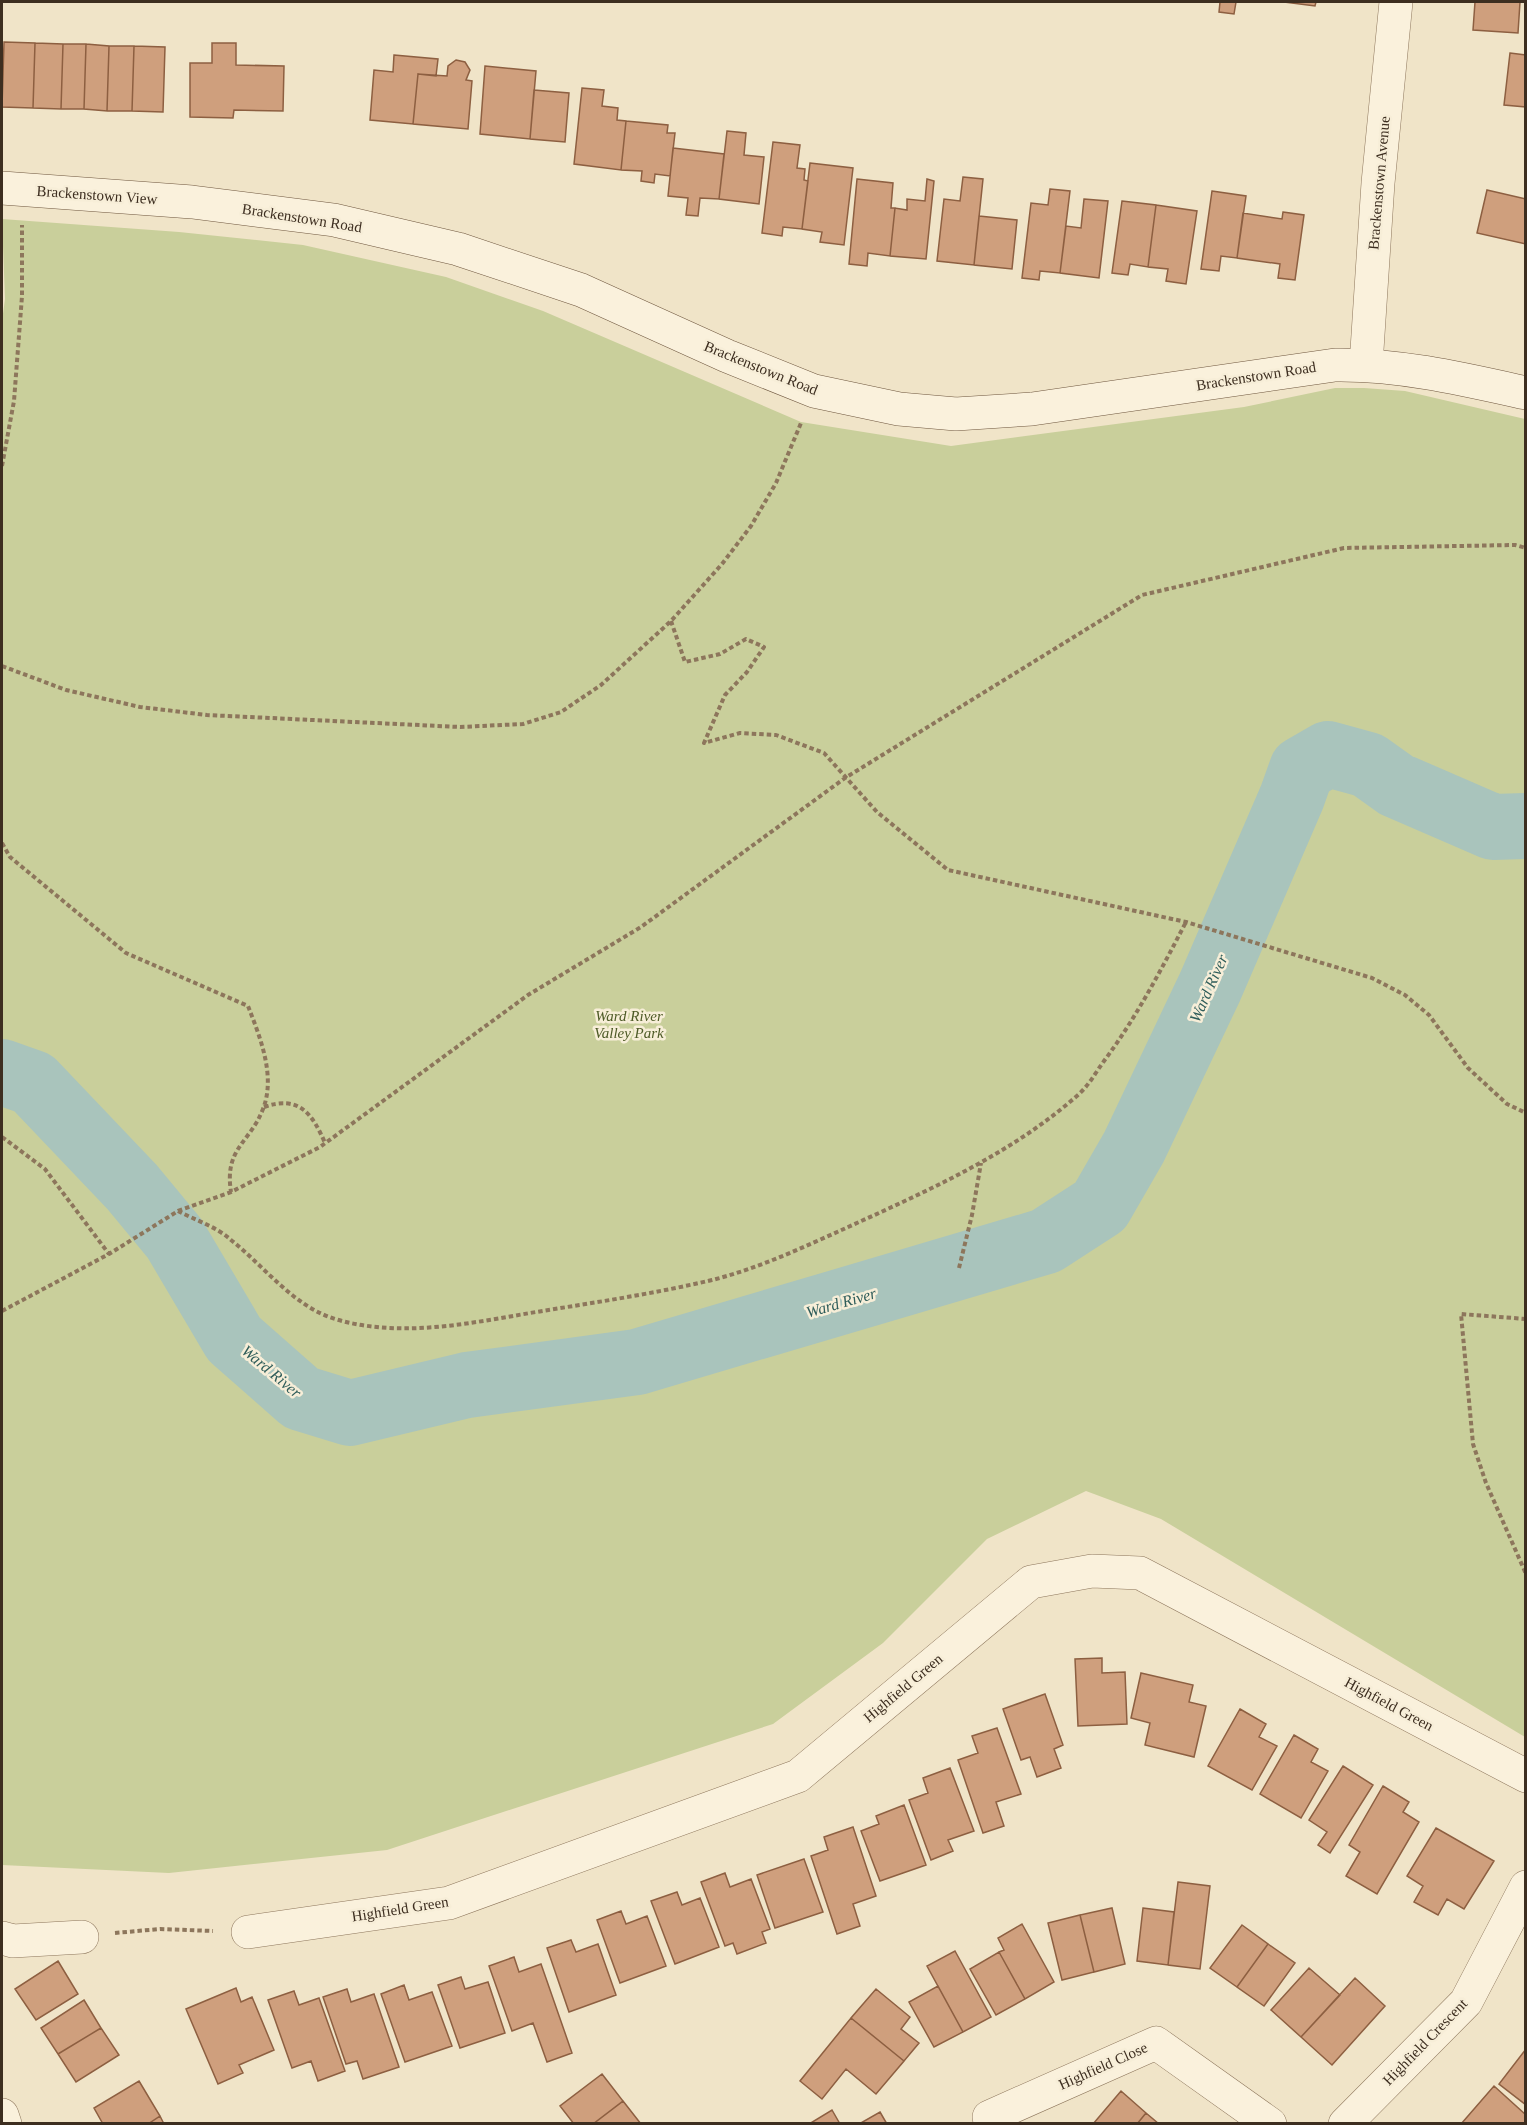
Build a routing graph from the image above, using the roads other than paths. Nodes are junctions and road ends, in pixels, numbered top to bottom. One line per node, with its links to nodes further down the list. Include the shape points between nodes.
1 (1396, 2): 4 (street, Brackenstown Avenue, via 1378,183)
2 (12, 189): 3 (street, Brackenstown View)
3 (192, 202): 4 (street, Brackenstown Road, via 334,220 458,249 581,291 814,391 899,409 956,414 1032,409 1308,368)
4 (1366, 365): 5 (street, Brackenstown Road, via 1409,369)
5 (1526, 393)
6 (1526, 1776): 8 (street, Highfield Green, via 1140,1573 1092,1571 1031,1582 798,1776 449,1902)
7 (1526, 1887): 15 (street, Highfield Crescent, via 1466,2002)
8 (248, 1932)
9 (82, 1936): 10 (street, via 13,1941)
10 (2, 1938)
11 (2, 2115): 13 (street)
12 (989, 2117): 14 (street, Highfield Close, via 1156,2043)
13 (5, 2124)
14 (1270, 2124)
15 (1345, 2124)

